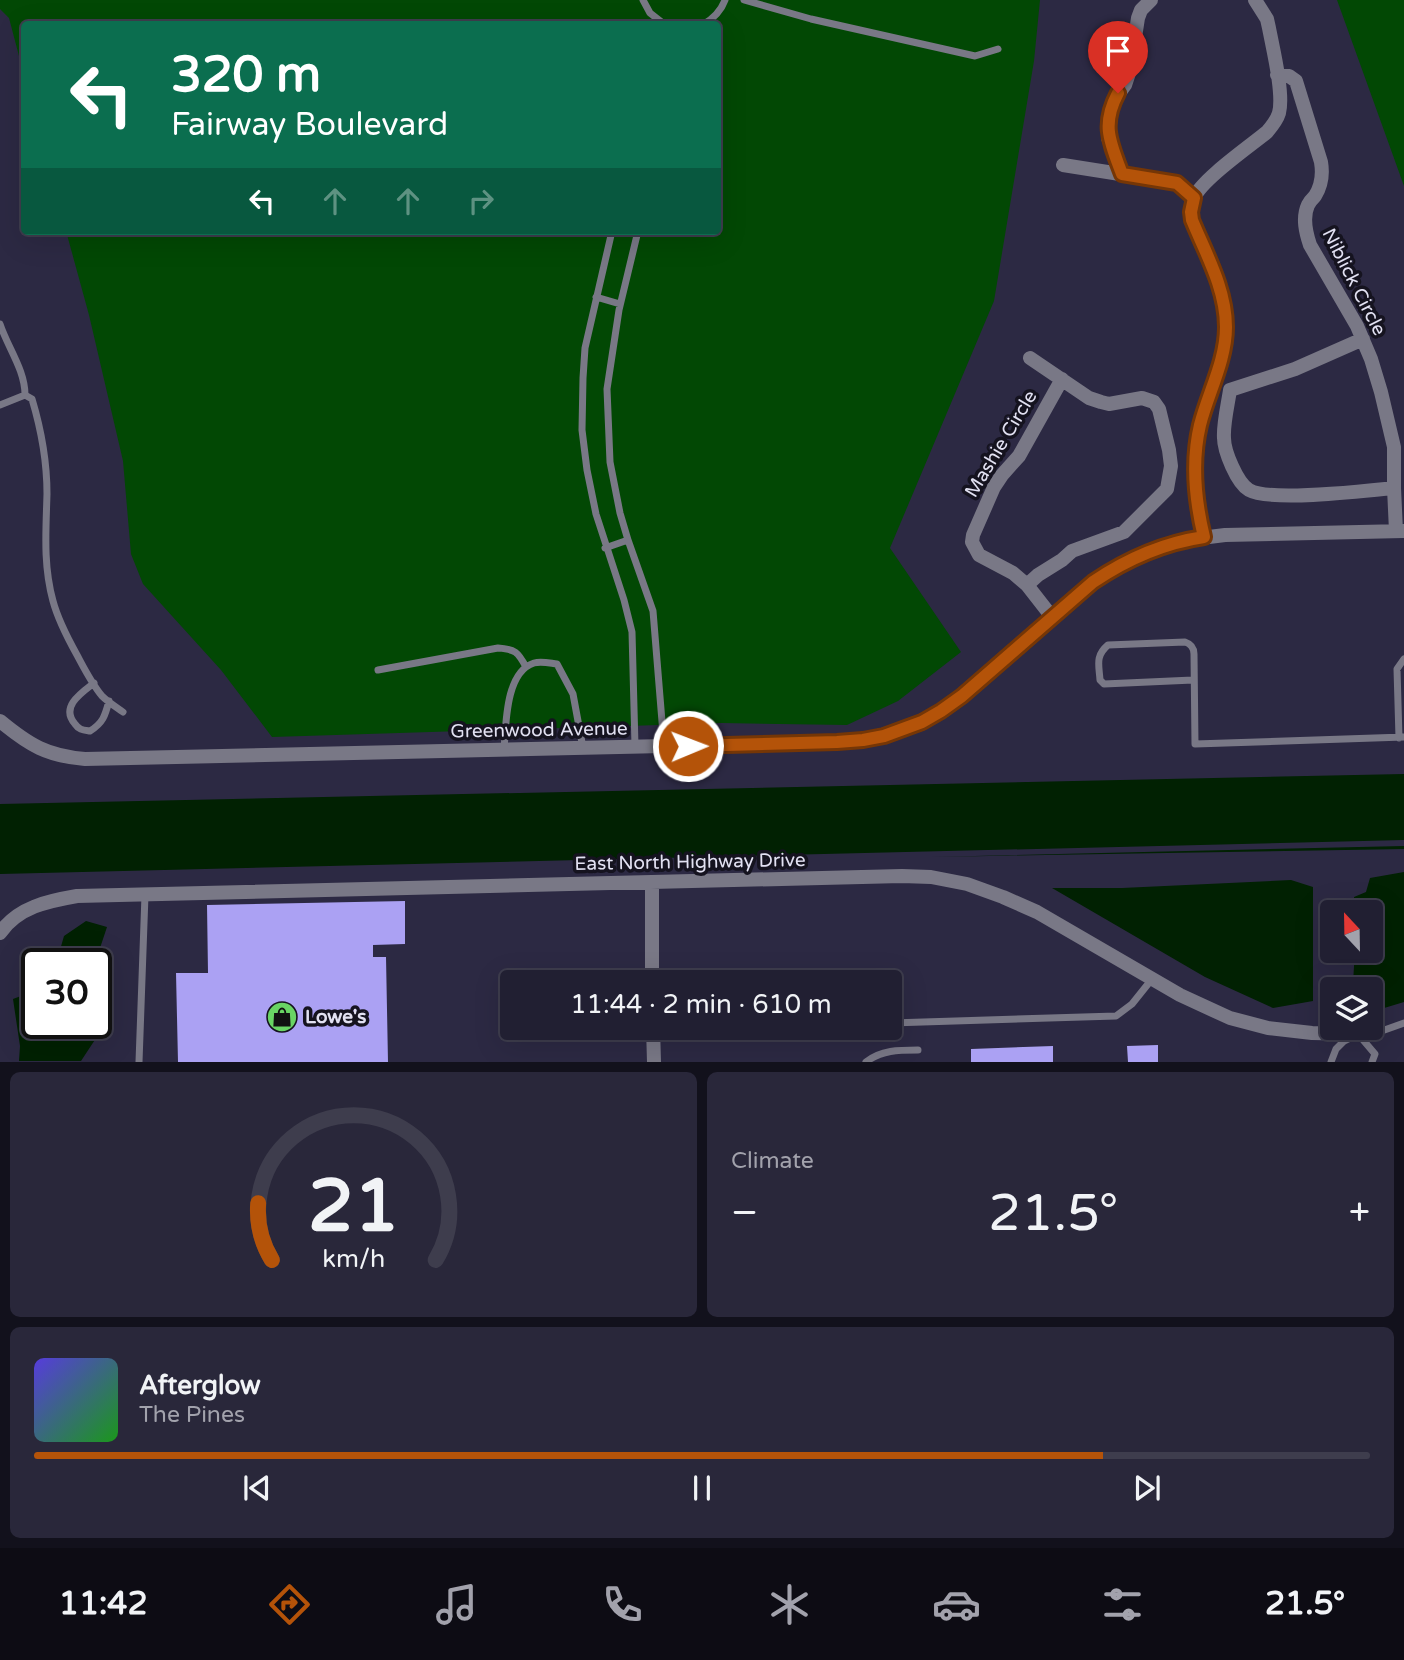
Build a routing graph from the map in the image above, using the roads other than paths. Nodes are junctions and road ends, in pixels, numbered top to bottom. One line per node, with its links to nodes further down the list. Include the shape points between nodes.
1 (643, 0): 6 (lane)
2 (725, 0): 7 (lane)
3 (744, 0): 8 (lane, via 975,56)
4 (1151, 0): 11 (street, via 1138,18 1130,70 1110,114 1108,138)
5 (1255, 0): 9 (street, via 1267,19)
6 (660, 21)
7 (709, 21)
8 (998, 49)
9 (1277, 75): 12 (street, via 1281,103 1274,124 1204,183); 18 (street, Niblick Circle, via 1296,81 1321,162 1319,190 1307,208 1306,233)
10 (1063, 165): 11 (street)
11 (1122, 174): 12 (street, via 1177,183)
12 (1194, 198): 23 (street, via 1192,220 1220,287 1226,329)
13 (611, 235): 15 (lane)
14 (637, 235): 16 (lane)
15 (596, 297): 16 (lane); 31 (lane, via 585,348 582,430)
16 (621, 304): 30 (lane, via 607,389 610,462)
17 (0, 324): 21 (lane)
18 (1363, 339): 24 (street, via 1295,369 1230,390); 27 (street, Niblick Circle, via 1394,447)
19 (1030, 358): 20 (street, Mashie Circle)
20 (1062, 379): 25 (street, Mashie Circle, via 1089,398 1109,404 1142,398 1154,402); 32 (street, Mashie Circle, via 1019,456 994,487 972,535 979,555)
21 (25, 396): 22 (lane); 38 (lane, via 32,399 42,445 52,599 66,636)
22 (0, 405)
23 (1200, 425): 24 (street); 26 (street)
24 (1225, 425): 27 (street, via 1224,439 1235,476 1249,490 1270,495 1316,494)
25 (1169, 450): 26 (street); 32 (street, Mashie Circle, via 1167,489 1131,526 1072,551)
26 (1195, 451): 29 (street)
27 (1397, 486): 28 (street, Niblick Circle)
28 (1402, 532): 29 (street, Greenwood Avenue)
29 (1204, 537): 33 (street, Greenwood Avenue, via 1166,545 1125,562)
30 (628, 540): 31 (lane); 45 (lane, via 653,611)
31 (606, 548): 44 (lane, via 632,632)
32 (1027, 585): 33 (street, Mashie Circle)
33 (1052, 617): 45 (street, Greenwood Avenue, via 962,696 905,729 837,742)
34 (1404, 659): 39 (lane, via 1397,669)
35 (526, 667): 36 (lane, via 512,649 498,648); 46 (lane, via 557,664 573,694); 47 (lane, via 514,682 507,704)
36 (378, 670)
37 (1193, 680): 37 (lane, via 1104,684 1098,659 1108,645 1185,642 1194,650); 43 (lane, via 1195,744)
38 (94, 683): 40 (lane); 40 (lane, via 70,706 74,724 90,731 99,725)
39 (1401, 694): 43 (lane)
40 (109, 701): 41 (lane)
41 (123, 712)
42 (0, 721): 47 (street, Greenwood Avenue, via 34,747 60,757 85,759)
43 (1401, 738)
44 (635, 747): 45 (street, Greenwood Avenue); 46 (street, Greenwood Avenue)
45 (664, 747)
46 (583, 748): 47 (street, Greenwood Avenue)
47 (504, 750)
48 (652, 882): 49 (street, East North Highway Drive); 51 (street); 52 (street, East North Highway Drive, via 931,877 967,884 1037,912)
49 (145, 894): 50 (street, East North Highway Drive, via 51,900 26,909); 61 (lane)
50 (0, 933)
51 (652, 970)
52 (1152, 979): 53 (lane, via 1116,1016); 56 (street, East North Highway Drive, via 1230,1018 1268,1028)
53 (902, 1023)
54 (1404, 1023): 55 (lane)
55 (1383, 1030)
56 (1320, 1033)
57 (653, 1040): 62 (street)
58 (1346, 1040): 64 (lane)
59 (1363, 1040): 65 (lane, via 1374,1054)
60 (918, 1050): 63 (lane, via 877,1054)
61 (139, 1062)
62 (654, 1062)
63 (866, 1062)
64 (1331, 1062)
65 (1373, 1062)

